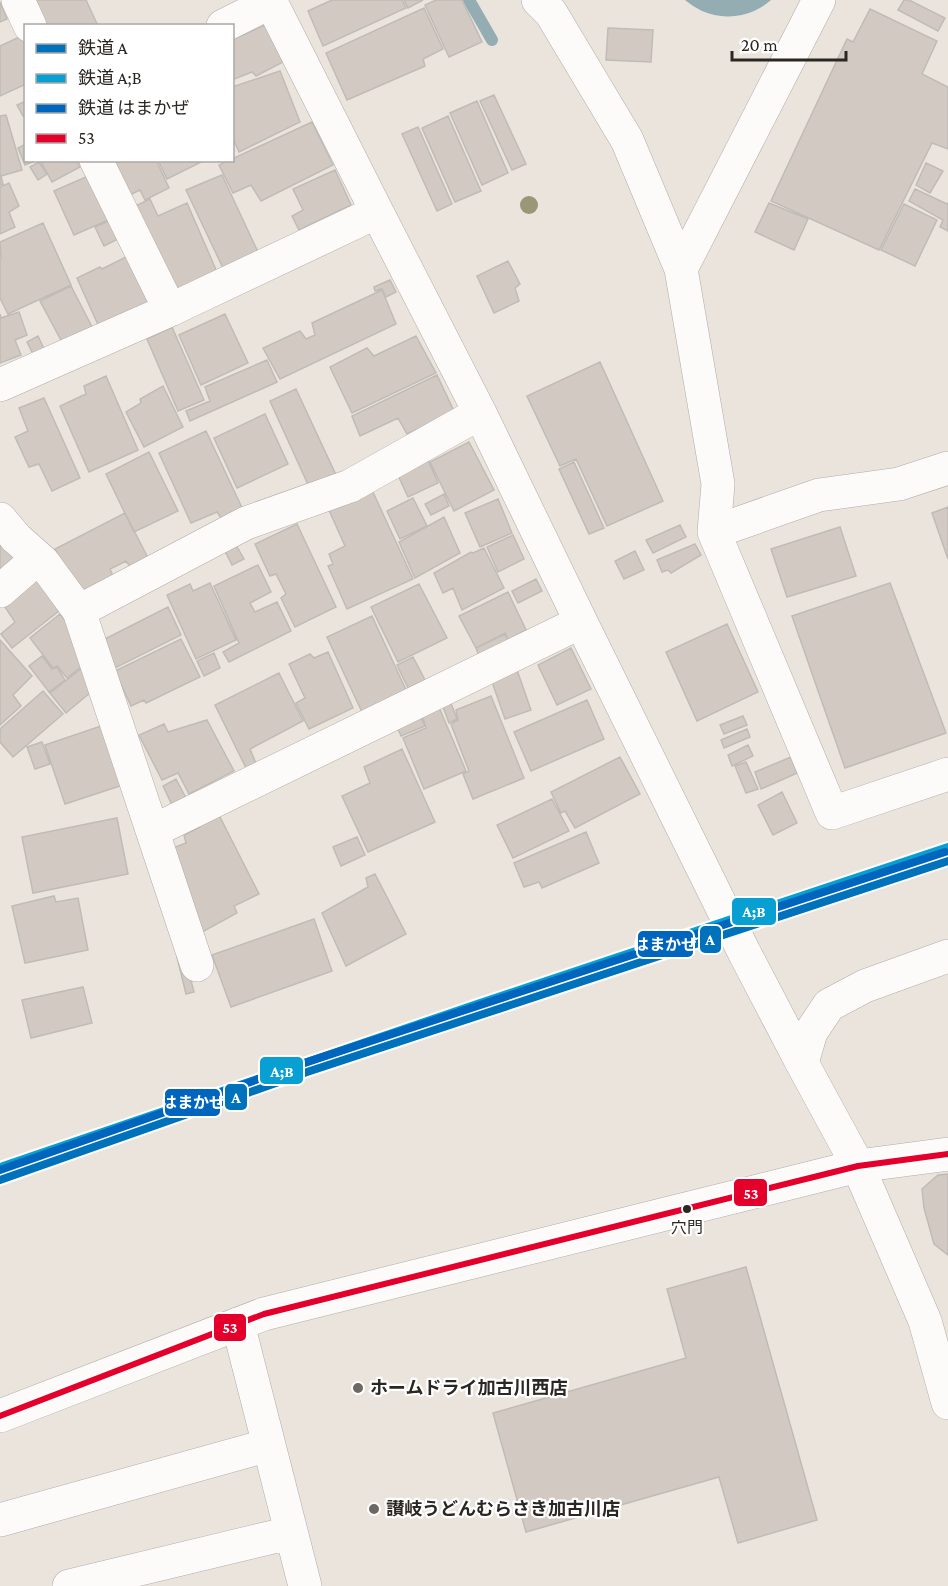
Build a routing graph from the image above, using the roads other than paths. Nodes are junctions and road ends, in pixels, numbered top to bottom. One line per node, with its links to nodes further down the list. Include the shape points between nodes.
1 (18, 0): 5 (street)
2 (538, 0): 9 (street, via 551,13 627,140)
3 (819, 0): 9 (street)
4 (271, 1): 6 (street); 8 (street)
5 (29, 24)
6 (228, 24)
7 (97, 162): 10 (street)
8 (377, 212): 10 (street); 12 (street)
9 (681, 269): 15 (street, via 718,484)
10 (170, 310): 11 (street)
11 (0, 385)
12 (480, 413): 18 (street, via 350,486 246,523); 19 (street)
13 (948, 468): 15 (street, via 899,484 819,495)
14 (0, 519): 16 (street)
15 (714, 532): 20 (street, via 832,813)
16 (39, 558): 17 (street); 18 (street)
17 (0, 591)
18 (80, 611): 21 (street)
19 (581, 622): 21 (street); 24 (street)
20 (948, 774)
21 (153, 831): 23 (street)
22 (948, 956): 24 (street, via 865,986 829,1005 811,1032)
23 (197, 965)
24 (802, 1063): 26 (street)
25 (948, 1154): 26 (street)
26 (858, 1166): 27 (street); 28 (street, via 264,1314)
27 (936, 1317): 29 (street)
28 (238, 1324): 30 (street); 31 (street)
29 (948, 1403)
30 (0, 1416)
31 (269, 1445): 32 (street); 35 (street)
32 (0, 1520)
33 (273, 1537): 34 (street)
34 (69, 1586)
35 (305, 1586)

